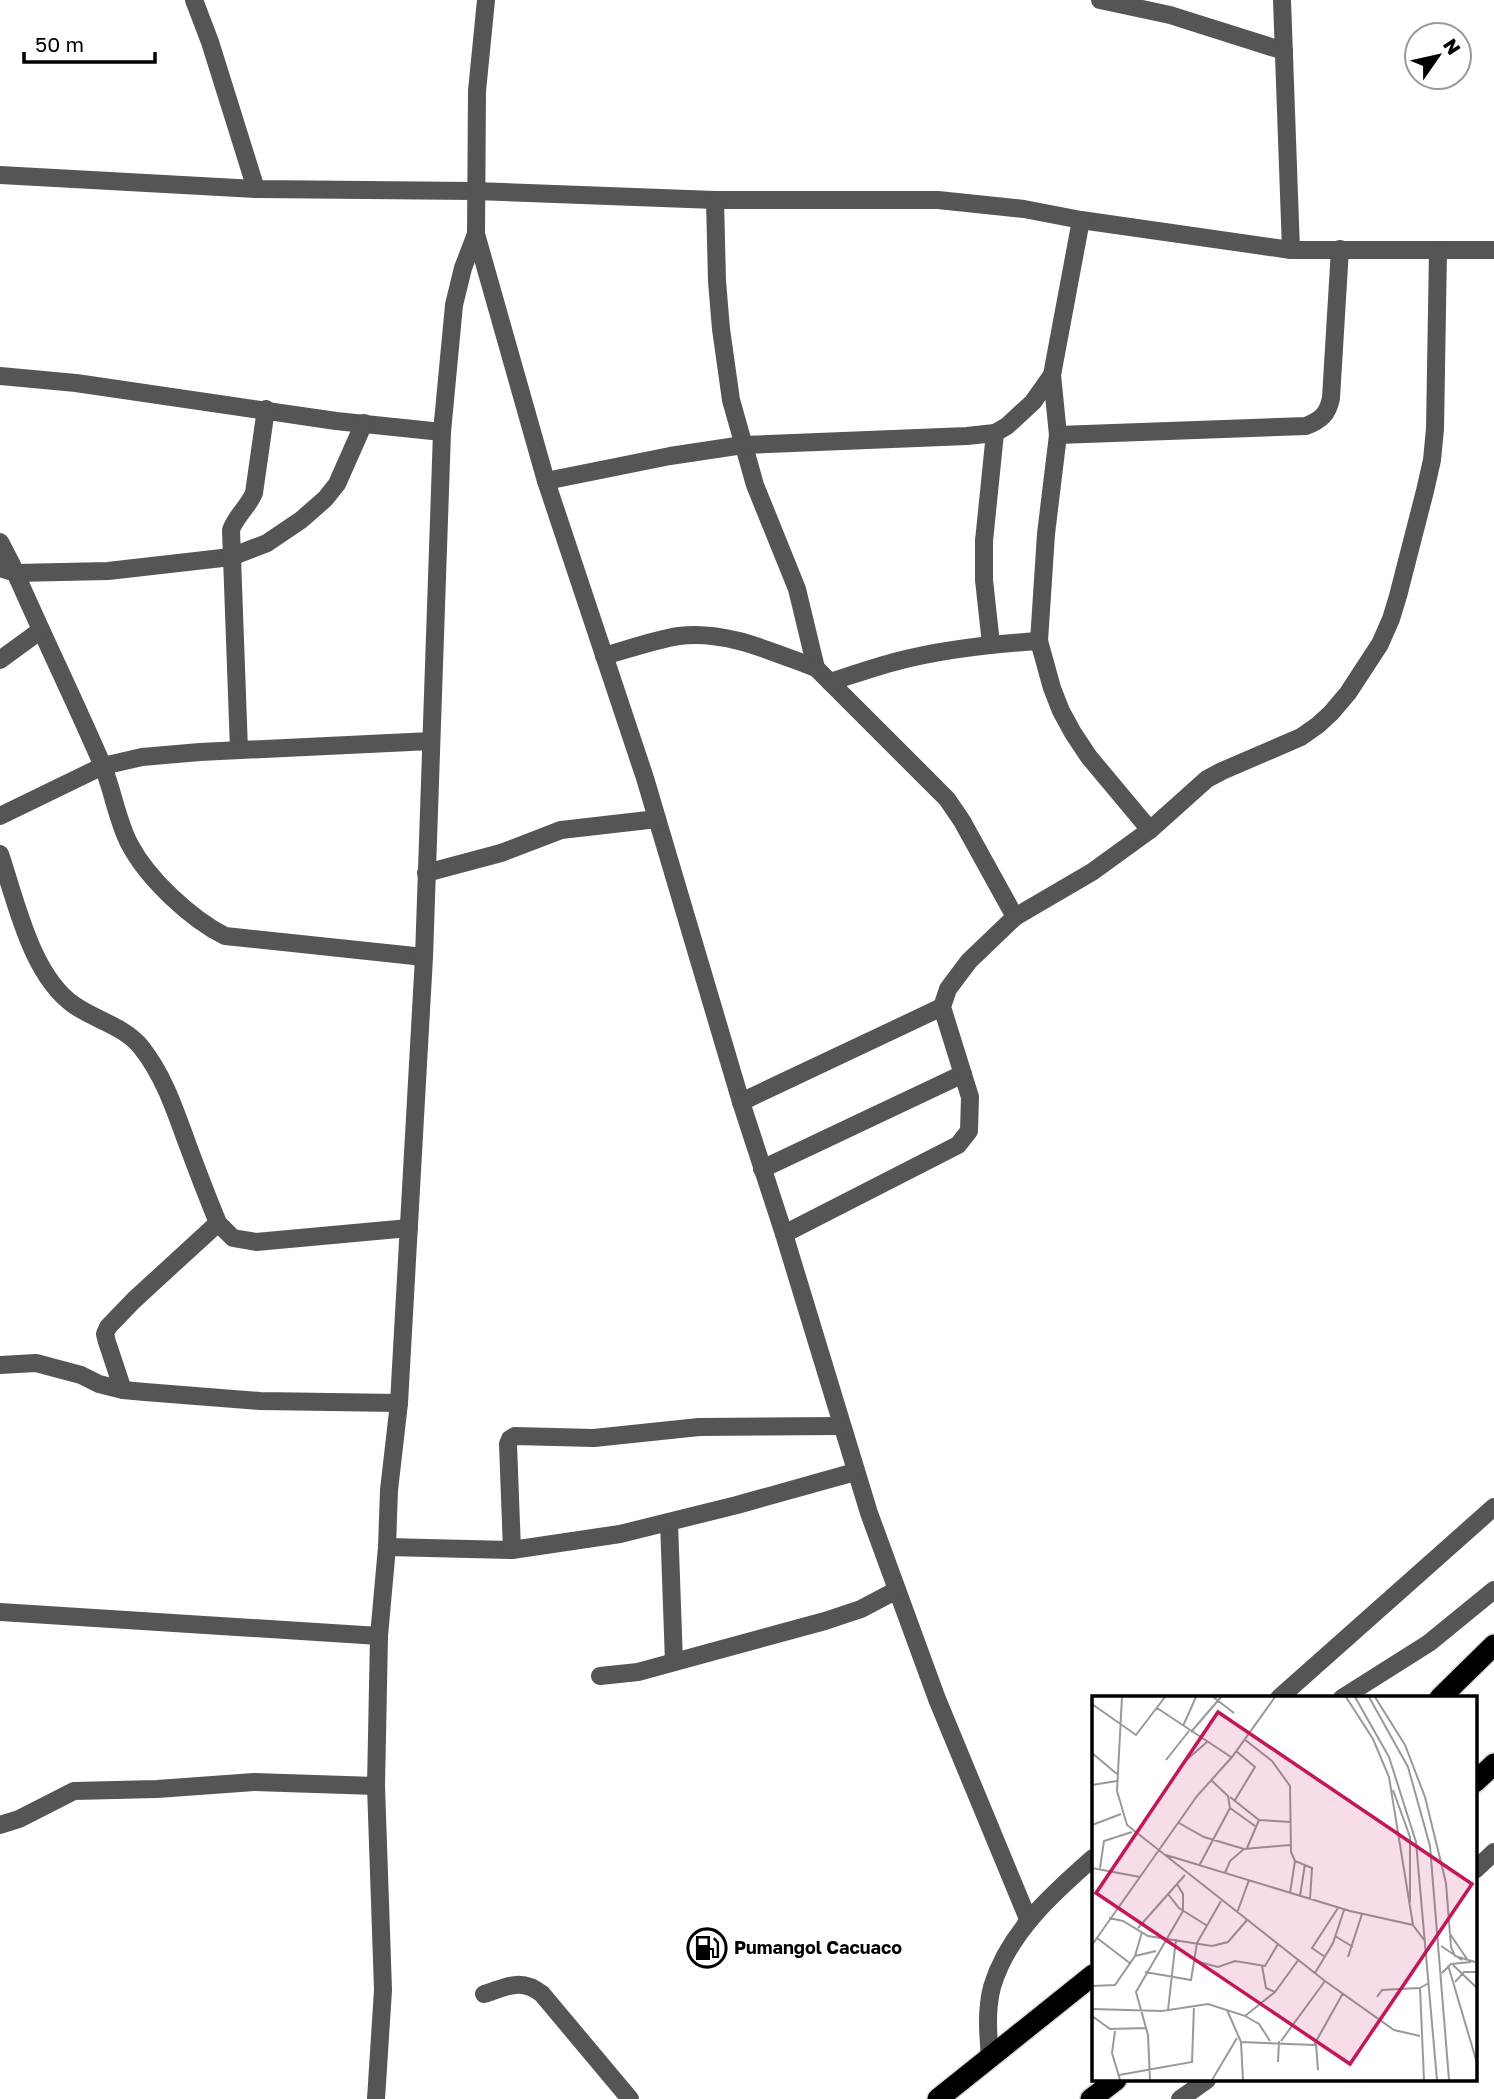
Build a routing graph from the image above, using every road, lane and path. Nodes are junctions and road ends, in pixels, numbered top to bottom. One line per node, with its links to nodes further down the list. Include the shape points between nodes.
1 (194, 0): 8 (street)
2 (486, 0): 9 (street, via 477,91)
3 (1100, 0): 5 (street)
4 (1282, 0): 6 (street)
5 (1157, 6): 6 (street)
6 (1284, 51): 14 (street)
7 (0, 175): 8 (street)
8 (256, 189): 9 (street)
9 (475, 191): 10 (street); 12 (street)
10 (715, 200): 11 (street, via 938,200); 24 (street, via 721,329)
11 (1081, 220): 14 (street); 17 (street)
12 (476, 234): 21 (street, via 454,305); 25 (street)
13 (1340, 249): 14 (street); 15 (street); 23 (street, via 1331,398 1323,418 1306,426)
14 (1290, 250)
15 (1438, 250): 16 (street); 41 (street, via 1432,460 1398,596 1380,644 1348,693 1318,725 1207,779)
16 (1494, 250)
17 (1052, 375): 22 (street, via 1019,416); 23 (street)
18 (0, 376): 19 (street)
19 (266, 410): 20 (street); 27 (street, via 254,493 231,530)
20 (364, 423): 21 (street); 27 (street, via 337,484 325,499 267,543)
21 (442, 432): 36 (street)
22 (995, 433): 24 (street); 31 (street, via 984,541)
23 (1058, 435): 30 (street)
24 (743, 445): 25 (street); 34 (street, via 797,589)
25 (546, 481): 32 (street)
26 (0, 542): 28 (street)
27 (231, 557): 28 (street, via 108,571); 37 (street)
28 (8, 571): 29 (street)
29 (41, 630): 33 (street); 38 (street)
30 (1039, 641): 31 (street); 41 (street, via 1052,688 1073,733)
31 (991, 644): 35 (street, via 898,661)
32 (604, 656): 34 (street, via 694,635 744,642); 40 (street)
33 (0, 660)
34 (816, 668): 35 (street)
35 (830, 682): 44 (street, via 947,799)
36 (430, 741): 37 (street); 43 (street)
37 (239, 750): 38 (street, via 142,757)
38 (103, 766): 39 (street); 45 (street, via 129,843 141,862 166,891 213,930 225,936)
39 (0, 816)
40 (657, 819): 43 (street, via 561,830 501,853); 48 (street)
41 (1150, 830): 44 (street, via 1092,872)
42 (0, 854): 50 (street, via 31,946 60,995 124,1031 141,1047 169,1093)
43 (426, 873): 45 (street)
44 (1016, 917): 46 (street, via 969,961 948,989)
45 (424, 957): 51 (street)
46 (942, 1007): 47 (street); 48 (street)
47 (963, 1074): 49 (street); 52 (street, via 971,1117 970,1131 958,1145)
48 (740, 1102): 49 (street)
49 (762, 1169): 52 (street)
50 (218, 1223): 51 (street, via 233,1238 256,1242); 54 (street, via 108,1327 107,1342)
51 (409, 1228): 55 (street)
52 (784, 1234): 56 (street)
53 (0, 1365): 54 (street, via 46,1365)
54 (123, 1390): 55 (street, via 260,1401)
55 (399, 1403): 60 (street, via 388,1490)
56 (841, 1426): 57 (street); 61 (street, via 699,1427 594,1438 515,1436 508,1444)
57 (855, 1472): 59 (street); 62 (street)
58 (1494, 1507): 69 (street)
59 (669, 1522): 61 (street); 67 (street)
60 (387, 1547): 61 (street); 65 (street)
61 (512, 1550)
62 (897, 1590): 67 (street, via 825,1621); 79 (street)
63 (1494, 1590): 70 (street, via 1429,1643)
64 (0, 1612): 65 (street)
65 (379, 1636): 74 (street)
66 (1494, 1645): 71 (highway)
67 (674, 1662): 68 (street)
68 (600, 1676)
69 (1281, 1696)
70 (1345, 1696)
71 (1442, 1696)
72 (1494, 1764): 73 (highway)
73 (1476, 1781)
74 (376, 1786): 75 (street, via 254,1782 74,1791); 85 (street, via 383,1990)
75 (0, 1825)
76 (1494, 1852): 78 (street)
77 (1092, 1859): 79 (street)
78 (1476, 1869)
79 (1028, 1920): 82 (street, via 992,1988)
80 (1092, 1976): 82 (highway)
81 (484, 1994): 86 (street, via 517,1984 531,1985)
82 (990, 2057): 87 (highway)
83 (1113, 2082): 88 (highway)
84 (1204, 2082): 89 (street)
85 (376, 2099)
86 (630, 2099)
87 (938, 2099)
88 (1091, 2099)
89 (1180, 2099)

